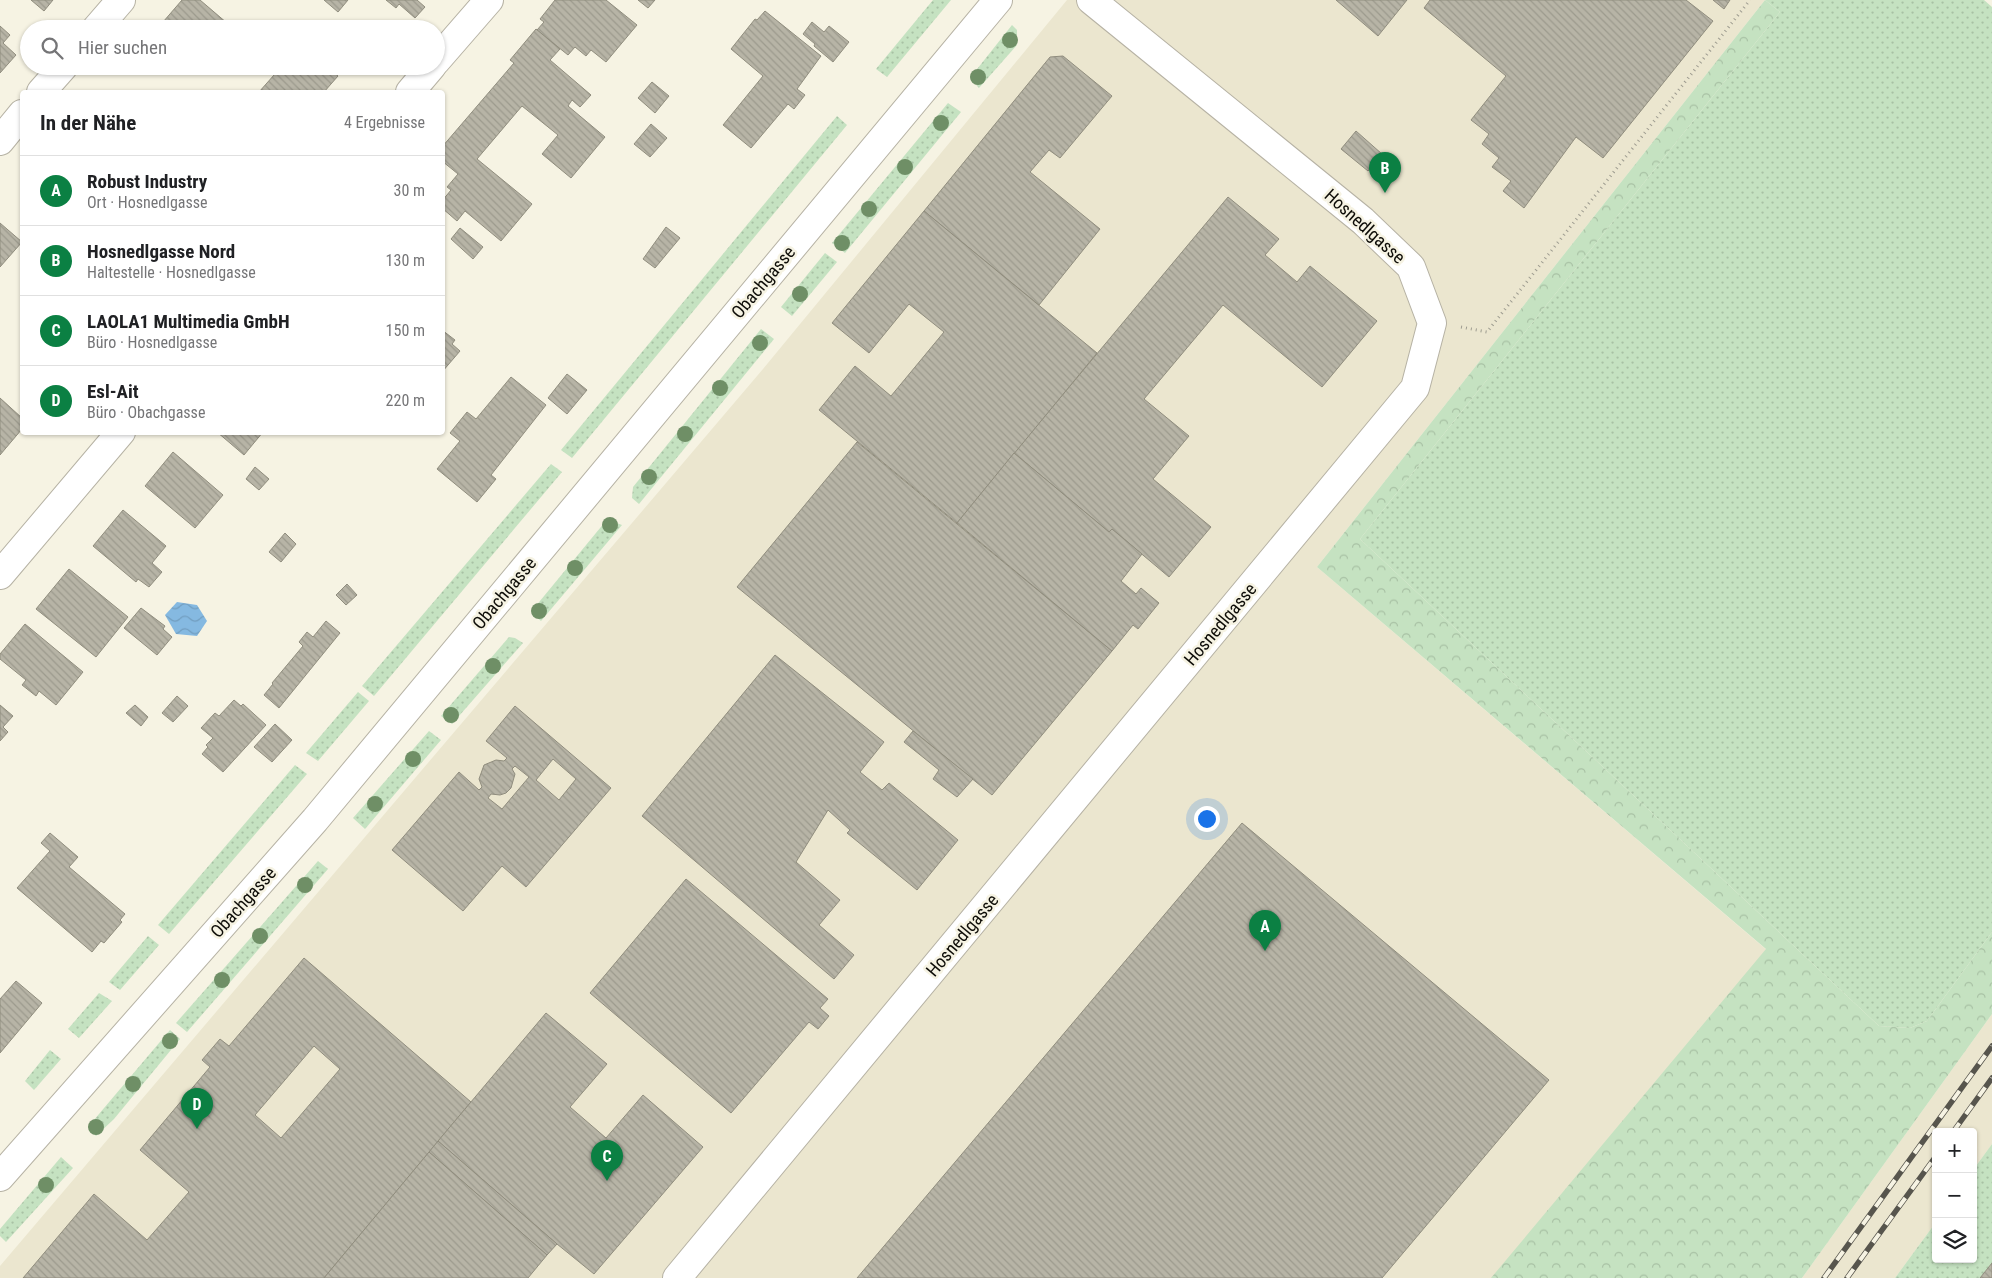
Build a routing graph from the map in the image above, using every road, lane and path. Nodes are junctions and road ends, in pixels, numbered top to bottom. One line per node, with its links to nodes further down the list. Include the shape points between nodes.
1 (121, 0): 6 (street)
2 (488, 0): 7 (street)
3 (998, 0): 17 (street, Obachgasse, via 316,820)
4 (1091, 0): 18 (street, Hosnedlgasse, via 1364,221 1412,267 1432,323 1415,388)
5 (1750, 0): 14 (path, via 1487,332)
6 (104, 20)
7 (445, 51)
8 (56, 75): 10 (street)
9 (424, 75): 11 (street)
10 (43, 90)
11 (412, 90)
12 (20, 116): 13 (street)
13 (0, 140)
14 (1471, 328)
15 (118, 435): 16 (street)
16 (0, 575)
17 (0, 1177)
18 (677, 1278)

